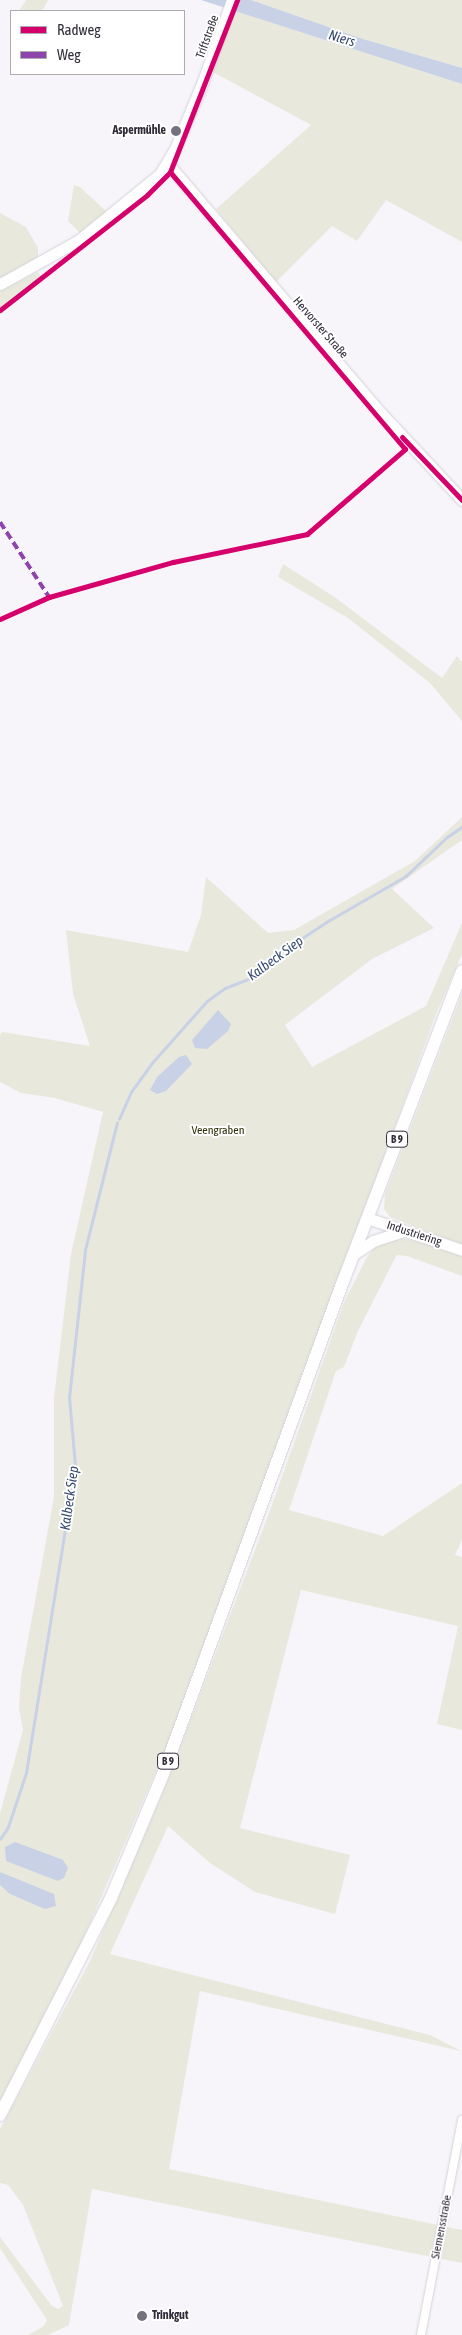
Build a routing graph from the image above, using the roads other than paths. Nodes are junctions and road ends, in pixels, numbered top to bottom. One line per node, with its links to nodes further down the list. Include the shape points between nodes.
1 (232, 0): 2 (street, Triftstraße)
2 (168, 164): 3 (street, Triftstraße, via 146,189 80,240); 4 (street, Hervorster Straße, via 380,412)
3 (0, 284)
4 (462, 500)
5 (462, 971): 6 (main road, B 9)
6 (367, 1218): 7 (street, Industriering); 9 (main road, B 9)
7 (403, 1231): 8 (street, Industriering); 9 (street, via 373,1241)
8 (462, 1250)
9 (354, 1254): 10 (main road, B 9, via 163,1774 111,1898)
10 (0, 2115)
11 (462, 2120): 12 (street, Siemensstraße)
12 (421, 2335)

